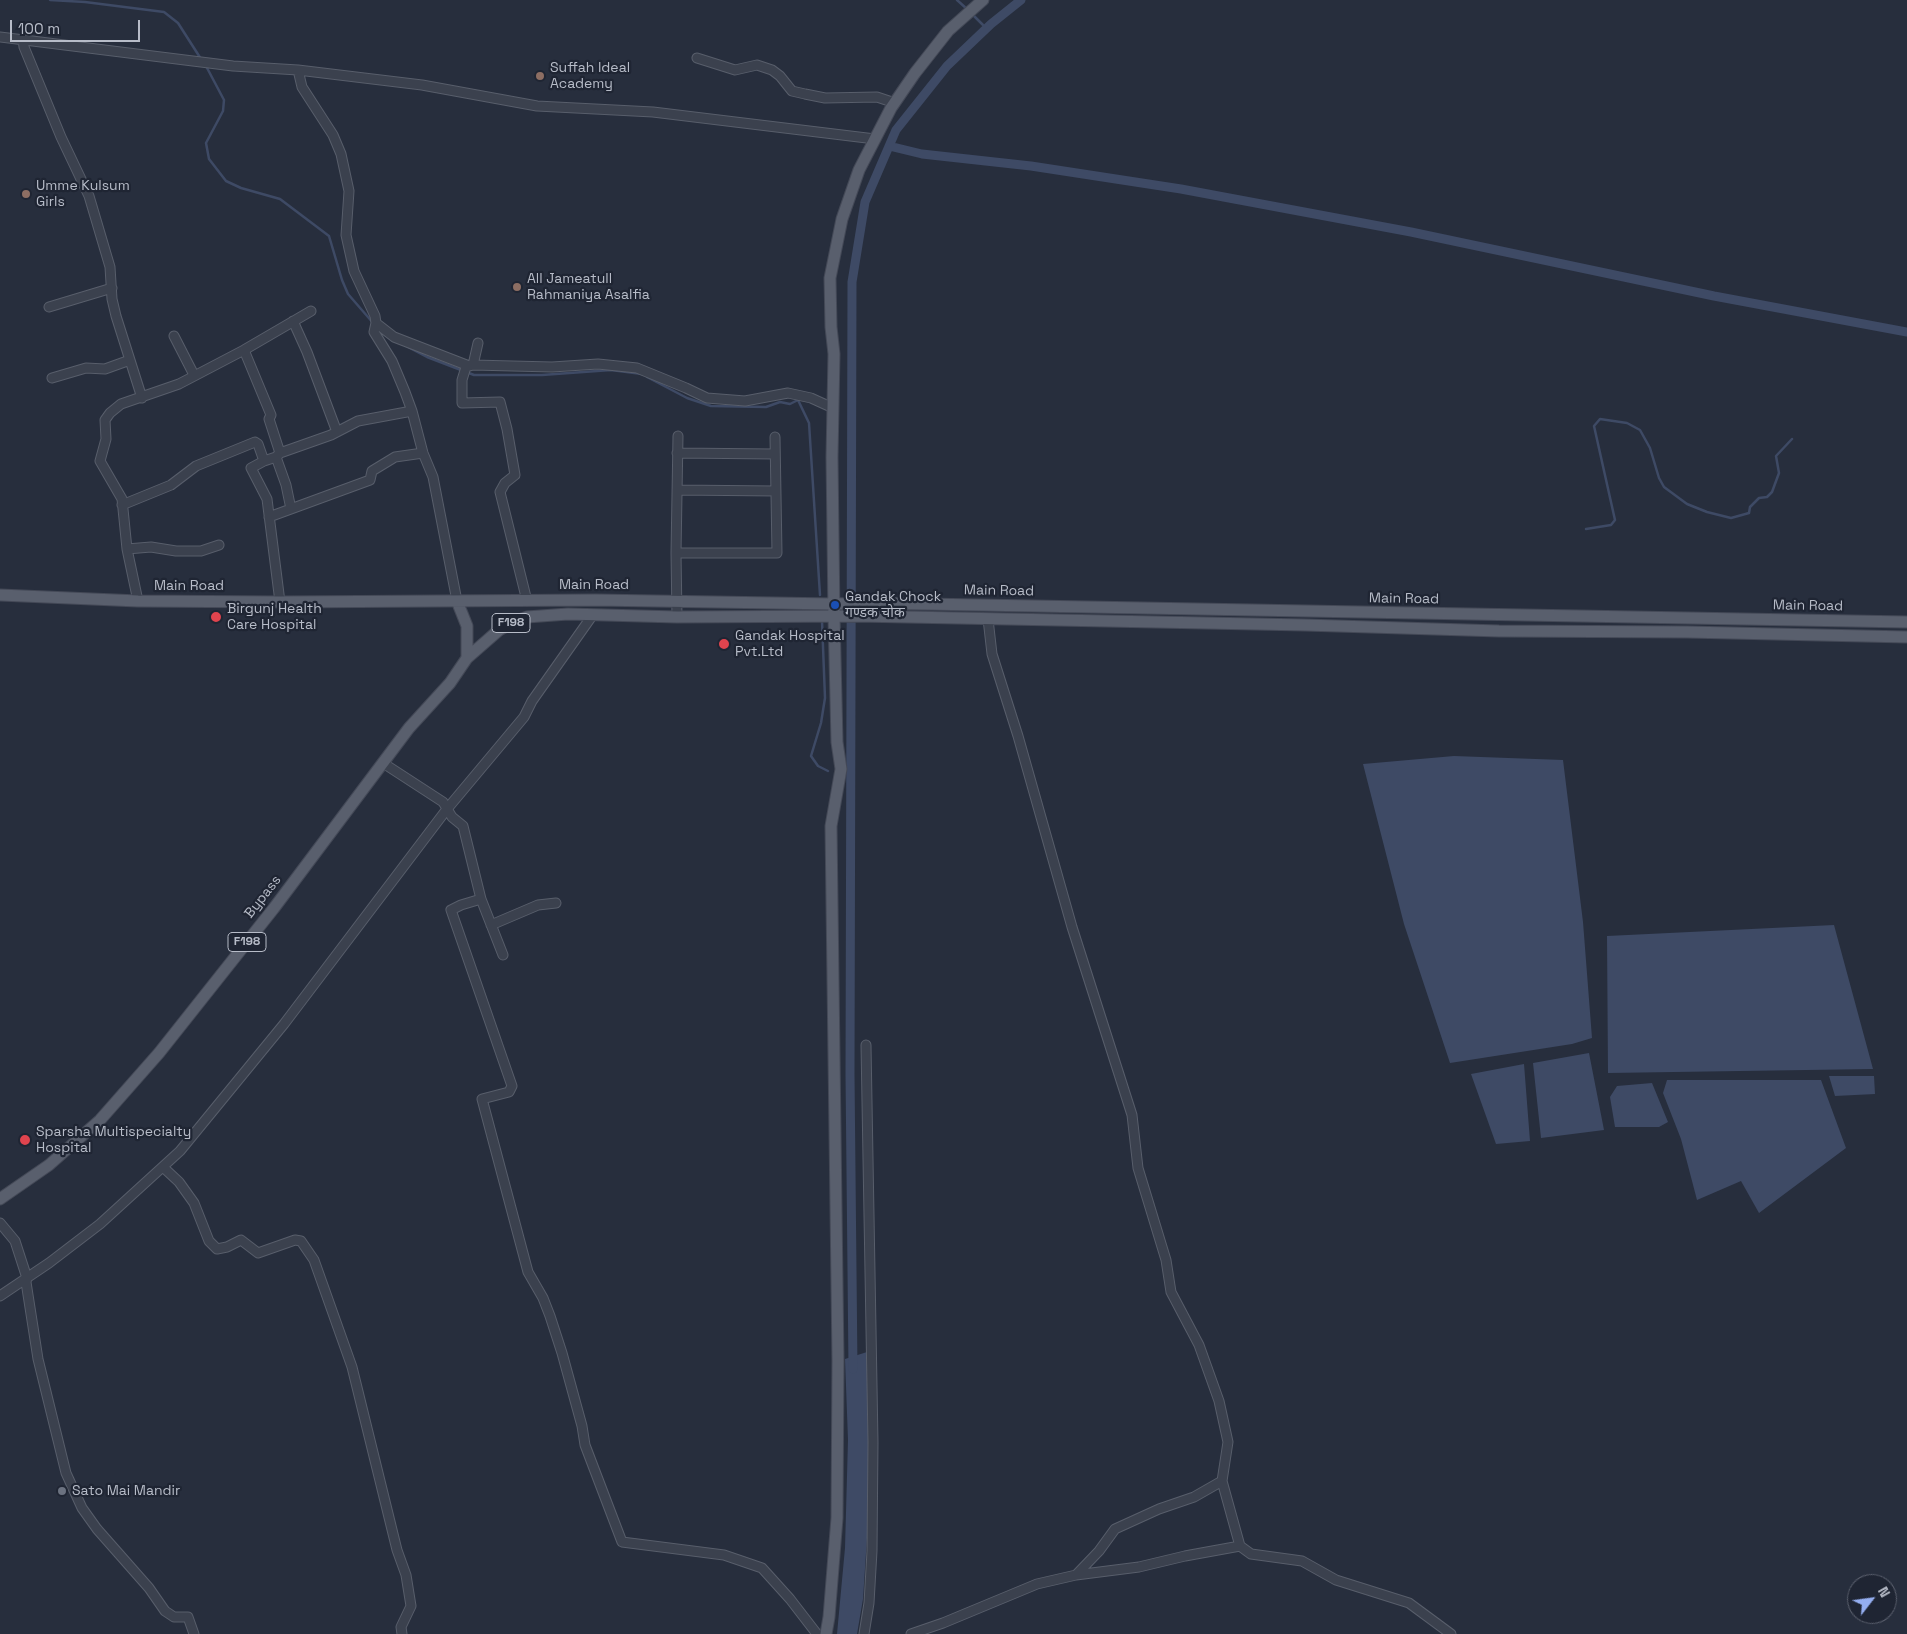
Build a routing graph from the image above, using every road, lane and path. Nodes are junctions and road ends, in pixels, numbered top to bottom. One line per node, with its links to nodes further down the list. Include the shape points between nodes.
1 (981, 0): 6 (main road, via 948,31)
2 (0, 37): 3 (street)
3 (22, 39): 5 (street, via 233,66); 8 (street, via 89,196 110,267)
4 (697, 58): 6 (street, via 734,70 758,65 780,76 792,91 805,94 825,98 877,96)
5 (298, 70): 7 (street, via 422,85 537,106 653,112); 12 (street, via 302,87 341,154 349,191 346,235 354,270 375,316)
6 (895, 103): 7 (main road)
7 (875, 140): 21 (main road, via 859,170 842,219 830,278)
8 (112, 288): 9 (street); 16 (street, via 116,316)
9 (49, 306)
10 (311, 310): 11 (street)
11 (293, 320): 15 (street); 23 (street)
12 (375, 327): 17 (street); 22 (street)
13 (174, 336): 18 (street)
14 (478, 343): 17 (street)
15 (244, 350): 18 (street); 29 (street, via 271,415 269,419)
16 (130, 360): 19 (street, via 105,369 86,368); 20 (street)
17 (470, 366): 21 (street, via 598,364 637,368 707,398 745,401 788,393 812,398); 41 (street, via 462,380 462,403 500,402 508,429 515,475 500,492)
18 (194, 376): 20 (street)
19 (52, 378)
20 (142, 398): 33 (street, via 121,404 105,420 106,440 100,461 122,499)
21 (833, 408): 45 (main road)
22 (412, 411): 23 (street, via 358,421); 26 (street)
23 (337, 432): 29 (street)
24 (678, 436): 27 (street)
25 (775, 437): 28 (street)
26 (423, 453): 34 (street, via 395,457 372,471 370,480); 44 (street, via 433,477)
27 (677, 453): 28 (street); 31 (street)
28 (775, 454): 32 (street)
29 (278, 455): 30 (street); 34 (street)
30 (264, 461): 33 (street, via 255,442 196,466 171,485); 35 (street, via 251,468 266,495)
31 (677, 490): 32 (street); 38 (street)
32 (776, 491): 38 (street, via 777,553)
33 (122, 505): 37 (street)
34 (291, 509): 35 (street)
35 (269, 517): 43 (street)
36 (219, 545): 37 (street, via 200,551 151,547)
37 (127, 549): 40 (street)
38 (676, 553): 42 (street)
39 (0, 595): 40 (main road, Main Road)
40 (138, 601): 43 (main road, Main Road)
41 (527, 601): 42 (main road, Main Road); 44 (main road, Main Road)
42 (676, 601): 45 (main road, Main Road); 49 (street)
43 (280, 602): 44 (main road, Main Road)
44 (457, 602): 54 (main road, via 467,626)
45 (836, 610): 48 (main road, Main Road, via 860,604); 49 (main road, Main Road); 50 (main road, Main Road, via 858,616); 73 (main road, via 840,769 831,826 837,1518)
46 (568, 614): 47 (main road, Main Road); 54 (main road, Bypass / F198, via 527,617 513,622)
47 (592, 616): 49 (main road, Main Road); 56 (street, via 524,717)
48 (1519, 616): 51 (main road, Main Road); 52 (main road)
49 (677, 617)
50 (988, 619): 52 (main road, Main Road); 67 (street, via 992,654 1072,927 1132,1114 1138,1168 1166,1260 1172,1292 1199,1345 1219,1402 1228,1442)
51 (1907, 622)
52 (1520, 631): 53 (main road, Main Road)
53 (1907, 637)
54 (467, 658): 55 (main road, Bypass / F198)
55 (383, 763): 56 (street, via 443,802); 63 (main road, Bypass / F198, via 159,1053 100,1120 49,1165)
56 (447, 810): 57 (street, via 463,826); 62 (street, via 284,1024)
57 (481, 899): 59 (street); 72 (street, via 451,910 512,1086 509,1092 482,1099 528,1272 550,1316 585,1445 622,1542 724,1555 762,1568)
58 (556, 903): 59 (street, via 538,905)
59 (491, 925): 60 (street)
60 (503, 955)
61 (866, 1045): 74 (street, via 873,1442 872,1552)
62 (164, 1168): 65 (street, via 100,1224); 71 (street, via 194,1202 209,1241 217,1249 241,1240 258,1253 295,1240 301,1241 314,1260 352,1367 406,1575 411,1606 401,1627)
63 (0, 1200)
64 (0, 1223): 65 (street, via 15,1241)
65 (27, 1278): 66 (street); 70 (street, via 38,1359 66,1473 82,1508 165,1611 174,1617 188,1617)
66 (0, 1296)
67 (1222, 1481): 68 (street); 69 (street, via 1194,1497 1158,1509 1116,1529)
68 (1240, 1546): 69 (street, via 1139,1567); 76 (street, via 1251,1554 1302,1561 1336,1580 1409,1603)
69 (1076, 1575): 75 (street, via 1037,1584 943,1624)
70 (194, 1634)
71 (402, 1634)
72 (817, 1634)
73 (826, 1634)
74 (864, 1634)
75 (911, 1634)
76 (1451, 1634)

